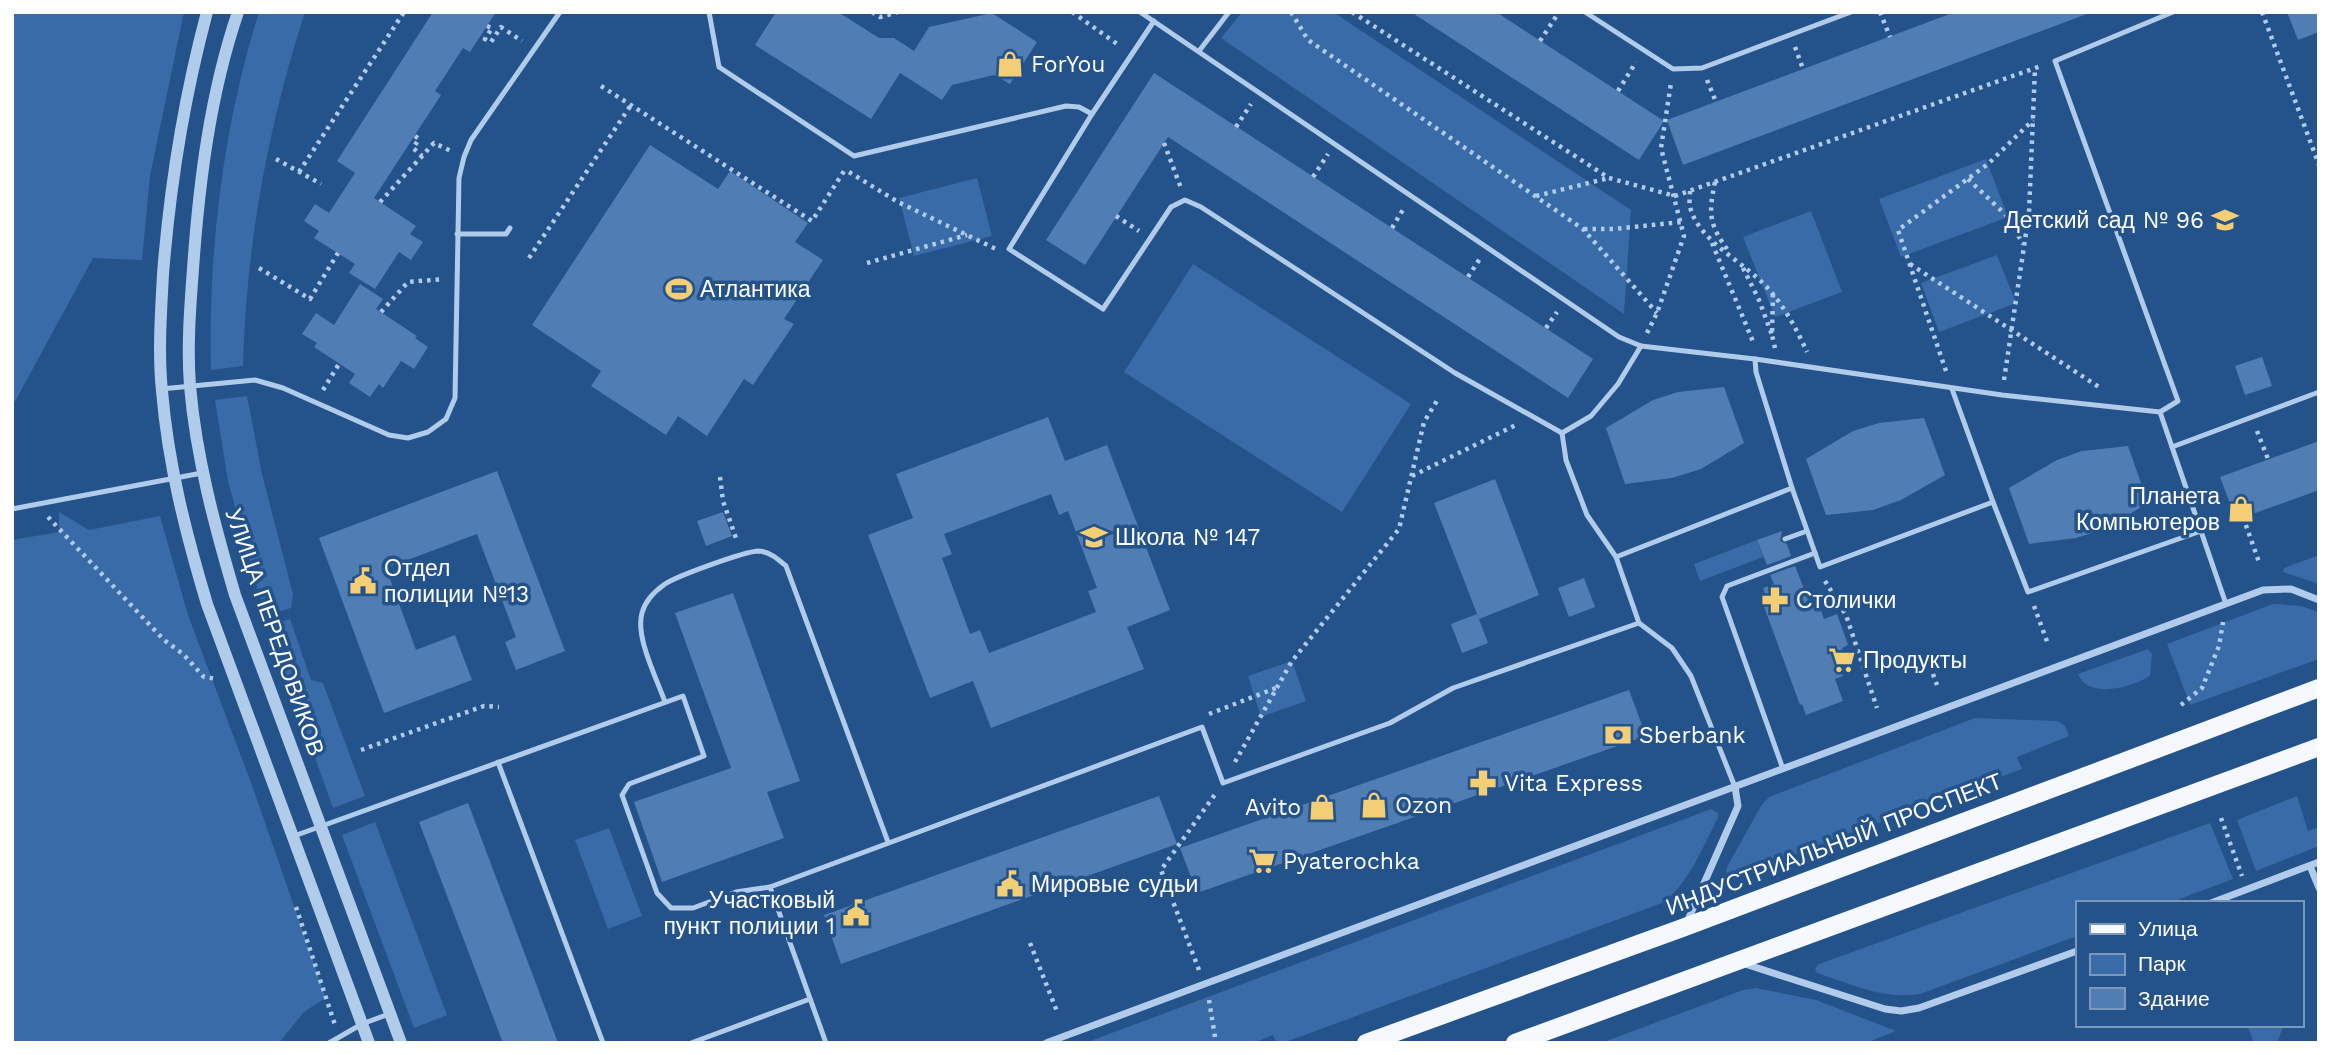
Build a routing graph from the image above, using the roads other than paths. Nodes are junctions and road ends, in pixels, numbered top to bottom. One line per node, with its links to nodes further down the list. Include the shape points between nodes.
1 (207, 12): 18 (street, via 192,71 167,221)
2 (238, 12): 17 (street, УЛИЦА ПЕРЕДОВИКОВ, via 205,151 190,314)
3 (560, 12): 14 (lane, via 471,140 459,178)
4 (709, 12): 12 (lane, via 719,67 854,156 1066,106)
5 (1140, 12): 10 (lane)
6 (1229, 12): 11 (lane)
7 (1585, 12): 8 (lane, via 1673,69 1702,68)
8 (1851, 12)
9 (2173, 12): 21 (lane, via 2055,61 2178,401)
10 (1153, 21): 11 (lane); 12 (lane)
11 (1199, 51): 15 (lane, via 1619,337)
12 (1091, 114): 22 (lane, via 1009,249 1103,309 1171,207 1185,200 1201,206 1455,373)
13 (510, 228): 14 (lane, via 506,234)
14 (457, 234): 17 (lane, via 455,398 446,419 428,432 408,438 389,435 255,380)
15 (1641, 346): 16 (lane); 22 (lane, via 1591,416)
16 (1755, 359): 19 (lane); 26 (lane)
17 (190, 386): 18 (lane); 24 (street, УЛИЦА ПЕРЕДОВИКОВ)
18 (161, 389): 25 (street)
19 (1952, 389): 21 (lane); 27 (lane)
20 (2319, 392): 23 (lane)
21 (2160, 412): 23 (lane)
22 (1562, 433): 33 (lane, via 1566,460 1587,515)
23 (2172, 447): 30 (lane)
24 (202, 473): 25 (lane); 43 (street, УЛИЦА ПЕРЕДОВИКОВ, via 235,594)
25 (173, 478): 28 (lane); 44 (street, via 207,604)
26 (1792, 488): 29 (lane); 33 (lane)
27 (1993, 502): 30 (lane, via 2028,592); 32 (lane, via 1820,567)
28 (12, 509)
29 (1807, 531): 31 (lane); 32 (lane)
30 (2201, 531): 35 (lane)
31 (1785, 539)
32 (1815, 552): 41 (lane, via 1727,586 1721,597)
33 (1616, 557): 36 (lane)
34 (2319, 600): 35 (street, via 2291,589 2263,590)
35 (2226, 604): 41 (street)
36 (1639, 623): 42 (lane, via 1672,649 1691,676); 45 (lane, via 1453,688 1391,723 1223,783 1202,727)
37 (2319, 688): 51 (main road, ИНДУСТРИАЛЬНЫЙ ПРОСПЕКТ)
38 (666, 702): 40 (lane); 45 (lane, via 640,633 651,596 667,582 742,555 760,551 775,556 786,566); 48 (lane, via 683,696 704,756 629,784 622,795 657,892 671,908 693,908 736,892)
39 (2319, 747): 53 (main road)
40 (498, 762): 43 (lane); 60 (lane)
41 (1783, 769): 42 (street)
42 (1735, 787): 51 (street, via 1738,806); 63 (street)
43 (320, 827): 44 (lane); 55 (street, УЛИЦА ПЕРЕДОВИКОВ)
44 (293, 837): 56 (street)
45 (888, 842): 48 (lane)
46 (2319, 862): 47 (street)
47 (2310, 866): 49 (street); 50 (street)
48 (769, 887): 54 (lane)
49 (2319, 888)
50 (2216, 901)
51 (1685, 927): 64 (main road, ИНДУСТРИАЛЬНЫЙ ПРОСПЕКТ)
52 (2076, 951): 53 (street, via 1900,1011)
53 (1738, 962): 65 (main road)
54 (810, 999): 61 (lane); 62 (lane)
55 (390, 1014): 56 (lane); 59 (street, УЛИЦА ПЕРЕДОВИКОВ)
56 (362, 1024): 57 (lane); 58 (street)
57 (329, 1043)
58 (369, 1043)
59 (401, 1043)
60 (603, 1043)
61 (691, 1043)
62 (826, 1043)
63 (1046, 1043)
64 (1366, 1043)
65 (1515, 1043)

